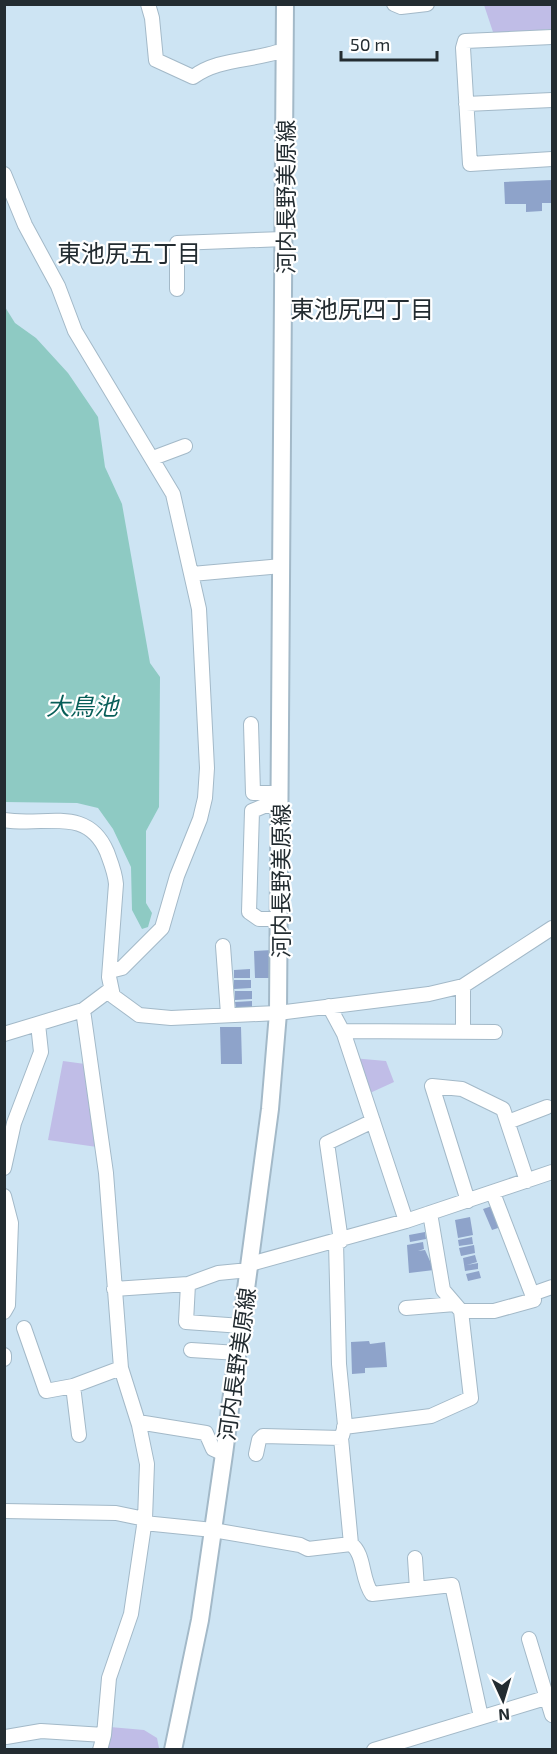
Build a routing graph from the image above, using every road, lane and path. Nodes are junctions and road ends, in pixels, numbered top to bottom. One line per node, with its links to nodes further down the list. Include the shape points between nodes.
1 (148, 4): 6 (street, via 156,60 183,75 193,78 205,68 217,65 277,52)
2 (285, 4): 6 (main road, 河内長野美原線)
3 (394, 4): 4 (street)
4 (427, 4)
5 (552, 37): 8 (street, via 465,41)
6 (285, 55): 11 (main road, 河内長野美原線)
7 (552, 100): 8 (street)
8 (466, 104): 9 (street, via 470,164)
9 (552, 159)
10 (4, 174): 14 (street, via 25,225 58,286 75,331)
11 (284, 239): 12 (street, via 177,243); 15 (main road, 河内長野美原線)
12 (177, 289)
13 (185, 446): 14 (street)
14 (153, 458): 16 (street, via 173,494)
15 (282, 566): 16 (street); 18 (main road, 河内長野美原線)
16 (192, 574): 23 (street, via 203,658 205,798 162,928 122,968)
17 (251, 724): 18 (street, via 253,793)
18 (280, 800): 20 (main road, 河内長野美原線); 20 (street, via 252,811 249,912 259,919)
19 (4, 820): 23 (street, via 79,823 98,835 116,884)
20 (280, 919): 28 (main road, 河内長野美原線)
21 (552, 928): 24 (street)
22 (224, 946): 29 (street)
23 (110, 970): 25 (street)
24 (463, 986): 26 (street); 32 (street)
25 (111, 989): 27 (street); 29 (street, via 113,996 139,1016)
26 (329, 1006): 28 (street); 31 (street)
27 (83, 1010): 30 (street); 50 (street, via 106,1173)
28 (278, 1012): 29 (street); 47 (main road, 河内長野美原線)
29 (228, 1014)
30 (38, 1024): 34 (street); 38 (street, via 41,1052 14,1123)
31 (343, 1031): 32 (street); 36 (street)
32 (463, 1032): 33 (street)
33 (495, 1032)
34 (4, 1034)
35 (547, 1107): 37 (street)
36 (373, 1121): 45 (street); 46 (street, via 327,1143)
37 (508, 1122): 40 (street); 43 (street, via 503,1109 462,1089 432,1086)
38 (4, 1168)
39 (552, 1172): 40 (street)
40 (527, 1181): 41 (street)
41 (493, 1193): 43 (street); 49 (street, via 532,1293)
42 (4, 1196): 54 (street, via 11,1223 8,1305)
43 (468, 1201): 44 (street)
44 (429, 1213): 45 (street); 53 (street, via 443,1290)
45 (406, 1221): 46 (street)
46 (338, 1241): 47 (street); 62 (street)
47 (250, 1267): 48 (street); 55 (main road, 河内長野美原線)
48 (188, 1284): 50 (street); 55 (street, via 186,1322)
49 (552, 1287)
50 (114, 1289): 59 (street)
51 (534, 1300): 53 (street, via 494,1311)
52 (406, 1308): 53 (street)
53 (458, 1308): 62 (street, via 471,1398 431,1416)
54 (4, 1312)
55 (242, 1326): 58 (main road, 河内長野美原線)
56 (24, 1328): 60 (street, via 46,1391)
57 (191, 1350): 58 (street)
58 (238, 1353): 64 (main road, 河内長野美原線)
59 (121, 1368): 60 (street); 61 (street)
60 (73, 1386): 63 (street)
61 (138, 1422): 64 (street, via 206,1433 213,1449); 67 (street, via 147,1464)
62 (343, 1432): 65 (street, via 263,1436); 69 (street)
63 (79, 1435)
64 (224, 1454): 68 (main road, 河内長野美原線)
65 (256, 1454)
66 (4, 1510): 67 (street, via 116,1514)
67 (145, 1521): 68 (street); 76 (street, via 131,1614 109,1678)
68 (213, 1530): 69 (street, via 308,1549); 79 (main road, 河内長野美原線, via 200,1620)
69 (351, 1544): 71 (street, via 356,1548 372,1594)
70 (415, 1558): 71 (street)
71 (417, 1589): 75 (street, via 453,1585)
72 (529, 1639): 73 (street)
73 (550, 1697): 74 (street); 75 (street)
74 (552, 1715)
75 (481, 1718): 80 (street)
76 (104, 1735): 77 (street, via 41,1731); 78 (street)
77 (6, 1740)
78 (99, 1749)
79 (173, 1749)
80 (374, 1749)

